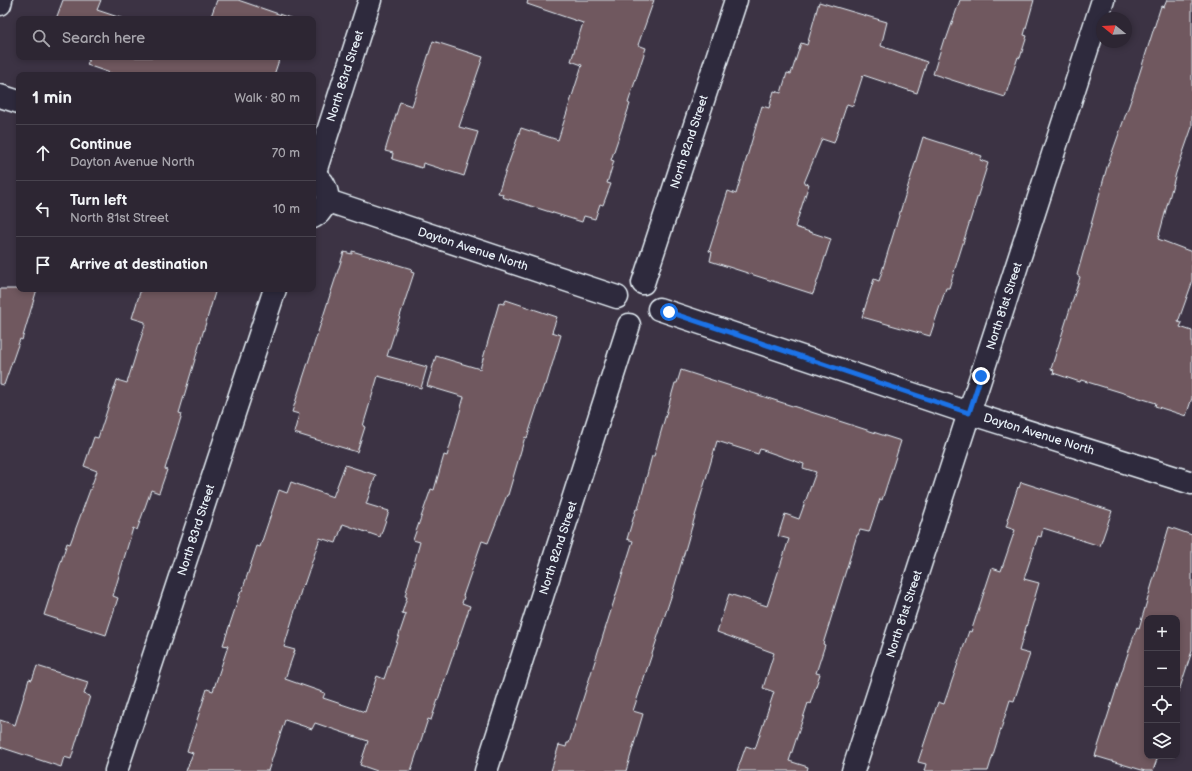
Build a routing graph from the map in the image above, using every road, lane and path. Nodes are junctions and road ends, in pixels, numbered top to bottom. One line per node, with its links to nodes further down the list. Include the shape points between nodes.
1 (1, 0): 5 (street)
2 (370, 0): 8 (street, North 83rd Street)
3 (736, 0): 12 (street, North 82nd Street)
4 (1103, 0): 17 (street, North 81st Street)
5 (0, 4)
6 (0, 96): 7 (street)
7 (16, 101)
8 (316, 166)
9 (316, 176): 10 (street, via 325,186)
10 (328, 201): 11 (street); 14 (street, Dayton Avenue North)
11 (316, 215)
12 (643, 283): 14 (street, via 628,285); 15 (street, via 650,286 659,298)
13 (274, 292): 19 (street, North 83rd Street)
14 (617, 297): 16 (street, via 616,310 623,322)
15 (659, 309): 16 (street, via 650,323 636,327); 17 (street, Dayton Avenue North)
16 (629, 325): 20 (street, North 82nd Street)
17 (969, 413): 18 (street, Dayton Avenue North); 21 (street, North 81st Street)
18 (1192, 483)
19 (116, 771)
20 (486, 771)
21 (854, 771)

